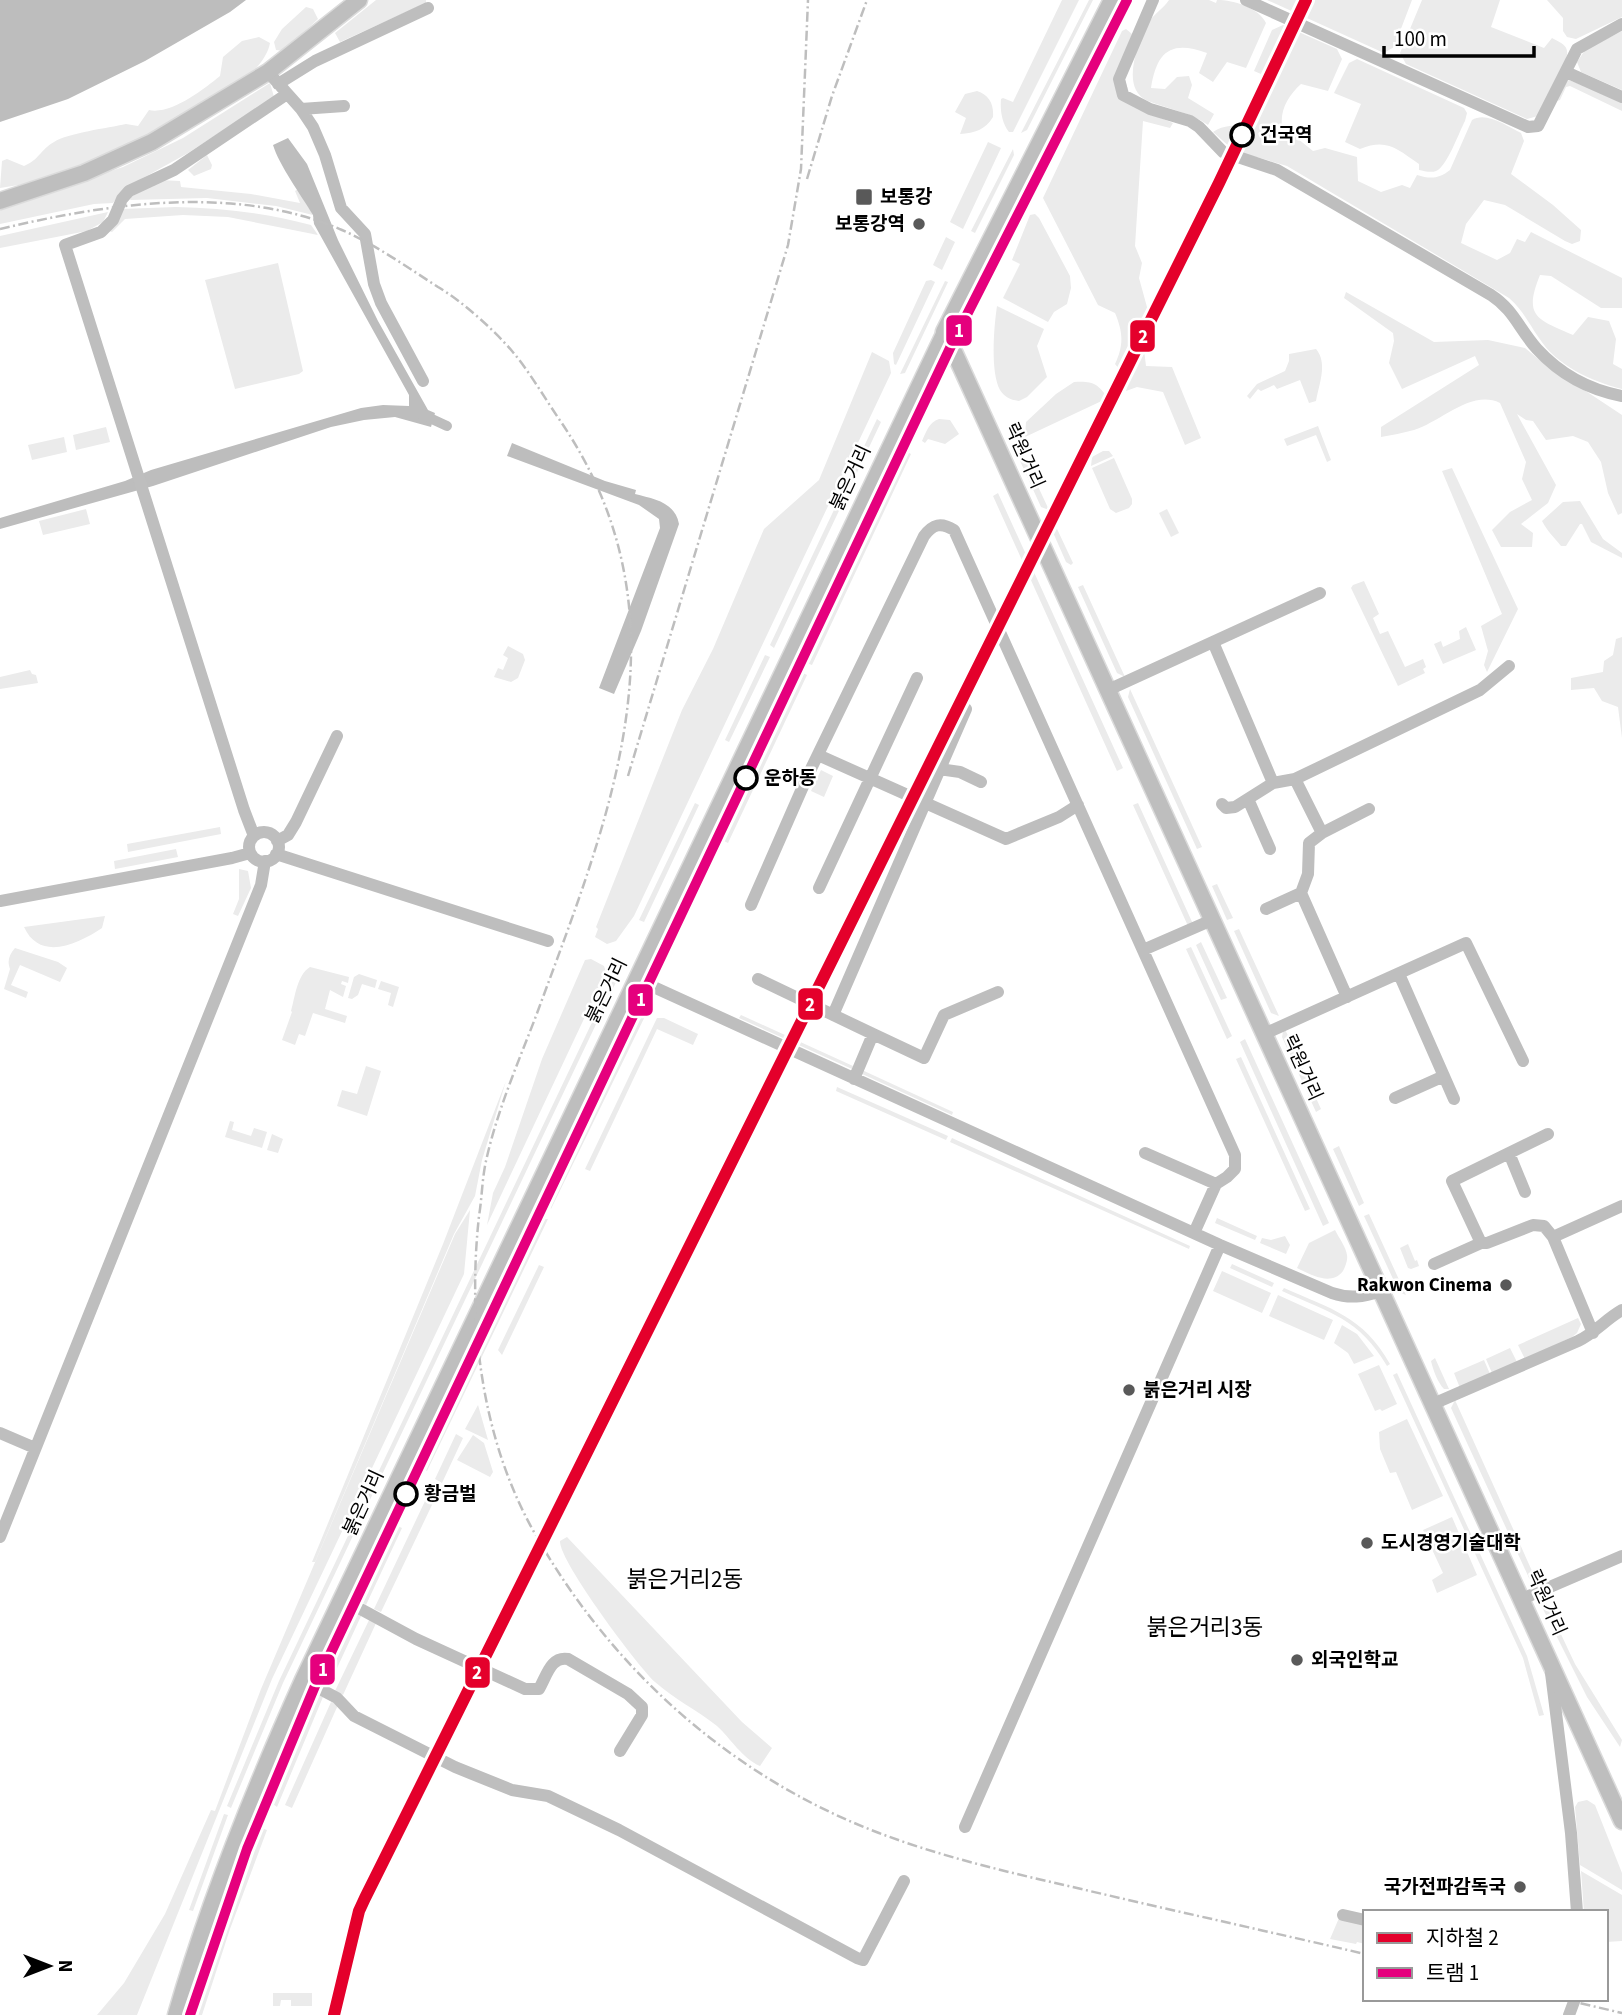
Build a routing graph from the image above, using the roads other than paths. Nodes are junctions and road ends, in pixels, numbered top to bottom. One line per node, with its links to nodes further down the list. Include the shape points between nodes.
1 (359, 0): 8 (main road)
2 (1113, 0): 13 (highway, 붉은거리)
3 (1153, 0): 15 (street, via 1119,79 1123,95 1190,121 1223,152 1277,170 1491,295 1505,304 1538,350 1584,386)
4 (1246, 0): 7 (street, via 1528,127 1538,126)
5 (428, 8): 8 (street)
6 (1622, 24): 7 (street, via 1577,49)
7 (1566, 72): 9 (street)
8 (278, 83): 11 (street); 12 (main road, via 84,173); 35 (street, via 174,170 129,191 101,232 65,245)
9 (1622, 97)
10 (344, 106): 11 (street)
11 (302, 109): 14 (street, via 325,155 341,208 365,234 381,303)
12 (0, 201)
13 (945, 332): 20 (main road, 락원거리); 48 (main road, 붉은거리)
14 (423, 381)
15 (1622, 396)
16 (1320, 593): 17 (street)
17 (1213, 642): 20 (street); 28 (street)
18 (1509, 666): 26 (street, via 1480,690)
19 (917, 678): 25 (street)
20 (1108, 691): 44 (main road, 락원거리)
21 (966, 709): 24 (street)
22 (337, 736): 37 (street, via 296,822)
23 (818, 755): 25 (street); 32 (street, via 924,536 931,527 947,525 954,530); 42 (street)
24 (939, 769): 27 (street); 30 (street)
25 (870, 779): 30 (street); 39 (street)
26 (1295, 779): 28 (street); 34 (street)
27 (981, 782)
28 (1273, 783): 29 (street)
29 (1248, 799): 31 (street, via 1235,807); 36 (street)
30 (924, 803): 32 (street, via 1006,839); 52 (street)
31 (1222, 804)
32 (1078, 805): 46 (street)
33 (1369, 808): 34 (street)
34 (1322, 833): 40 (street, via 1309,843 1308,874)
35 (254, 836): 37 (street, via 267,832); 38 (street)
36 (1270, 849)
37 (273, 852): 38 (street, via 256,859); 45 (street); 76 (street)
38 (250, 853): 41 (street)
39 (819, 888)
40 (1301, 893): 43 (street); 51 (street)
41 (0, 901)
42 (751, 905)
43 (1266, 909)
44 (1212, 919): 46 (street); 54 (main road, 락원거리)
45 (548, 941)
46 (1143, 950): 63 (street, via 1235,1155 1235,1169)
47 (1399, 974): 51 (street); 55 (street, via 1466,943); 56 (street)
48 (636, 979): 57 (street); 79 (main road, 붉은거리)
49 (758, 979): 52 (street)
50 (999, 992): 53 (street, via 944,1015 925,1058)
51 (1347, 996): 54 (street)
52 (833, 1015): 53 (street)
53 (873, 1034): 57 (street)
54 (1264, 1034): 71 (main road, 락원거리)
55 (1523, 1061)
56 (1444, 1076): 58 (street); 59 (street)
57 (854, 1079): 66 (street)
58 (1395, 1098)
59 (1454, 1099)
60 (1548, 1134): 62 (street)
61 (1145, 1153): 63 (street)
62 (1509, 1153): 64 (street); 68 (street, via 1452,1181)
63 (1216, 1184): 66 (street)
64 (1525, 1192)
65 (1622, 1206): 67 (street)
66 (1195, 1233): 69 (street)
67 (1553, 1237): 68 (street, via 1544,1226 1533,1225); 73 (street)
68 (1480, 1243): 70 (street)
69 (1220, 1245): 71 (street, via 1348,1299); 85 (street)
70 (1434, 1264)
71 (1381, 1291): 74 (main road, 락원거리)
72 (1622, 1310): 73 (street)
73 (1593, 1333): 74 (street)
74 (1433, 1404): 80 (main road, 락원거리)
75 (0, 1433): 76 (street)
76 (35, 1448): 77 (street)
77 (0, 1537)
78 (1622, 1556): 80 (street)
79 (342, 1599): 82 (main road, 붉은거리); 83 (street, via 525,1689 539,1689 555,1660 568,1659 642,1707 642,1715)
80 (1522, 1599): 81 (main road, 락원거리)
81 (1550, 1662): 84 (main road, 락원거리); 87 (street)
82 (303, 1680): 86 (street, via 337,1698 354,1716 421,1750 512,1790 548,1797 619,1830 857,1958 863,1960); 90 (main road, 붉은거리, via 225,1868)
83 (620, 1751)
84 (1622, 1821)
85 (965, 1827)
86 (904, 1881)
87 (1577, 1910)
88 (1343, 1915): 89 (street)
89 (1363, 1920)
90 (176, 2015)

